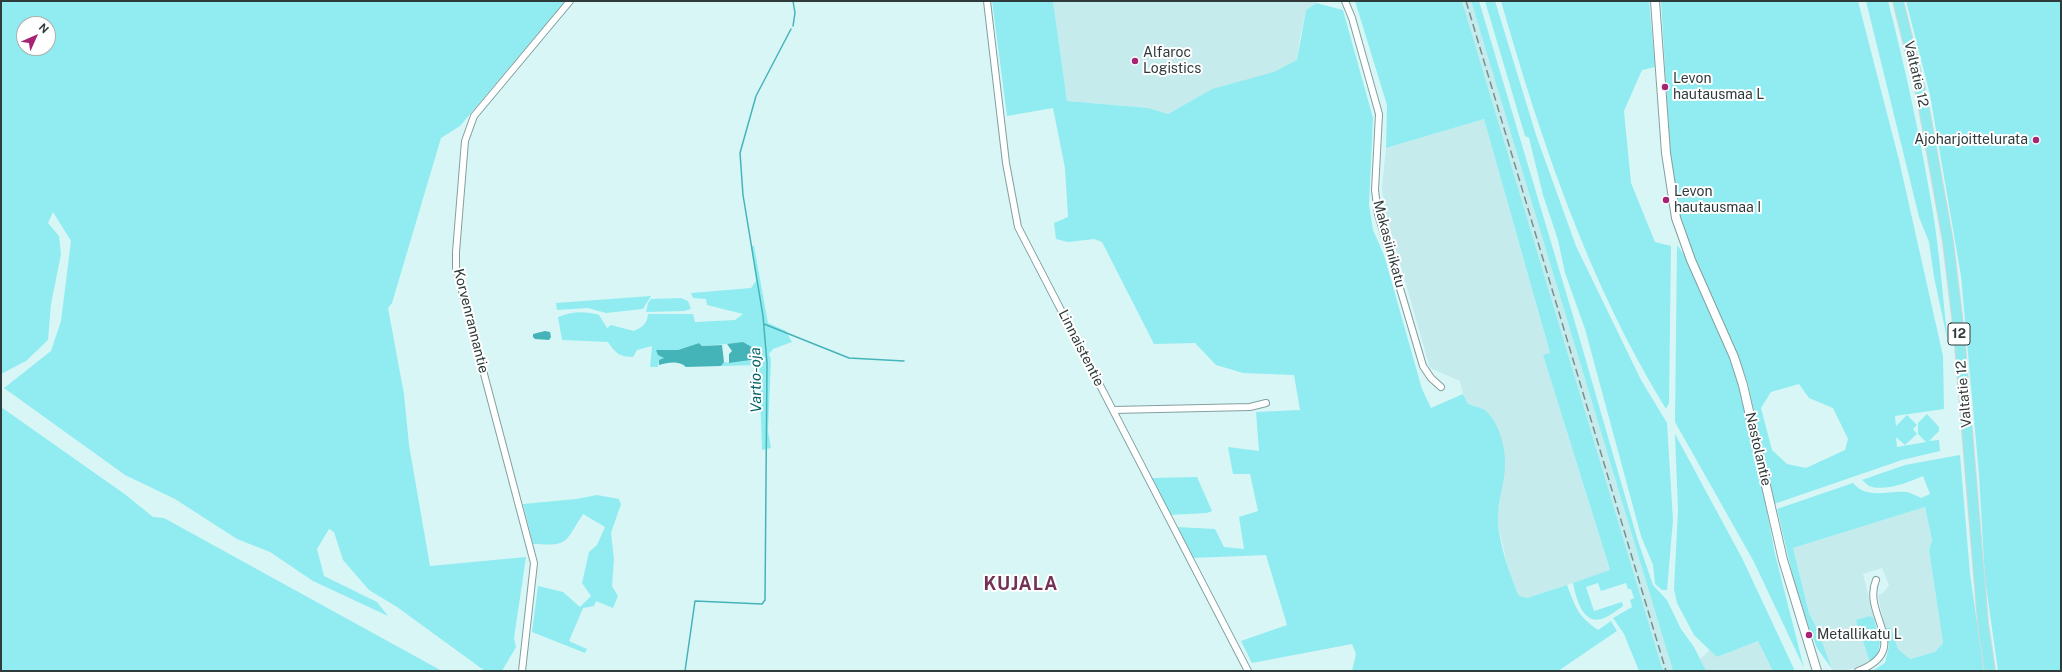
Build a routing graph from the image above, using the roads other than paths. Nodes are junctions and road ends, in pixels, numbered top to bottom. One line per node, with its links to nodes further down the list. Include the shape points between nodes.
1 (570, 1): 10 (street, Korvenrannantie, via 474,116 466,141 456,252 456,268 534,563)
2 (986, 1): 8 (street, Linnaistentie, via 1006,163 1018,227)
3 (1345, 1): 6 (street, Makasiinikatu, via 1378,114 1375,190 1378,214 1424,366 1431,378)
4 (1655, 1): 12 (main road, Nastolantie, via 1672,203 1680,233 1737,364 1783,560)
5 (1898, 1): 14 (highway, Valtatie 12 / 12, via 1922,97 1948,242 1960,340 1983,624)
6 (1441, 387)
7 (1266, 404): 8 (street)
8 (1113, 410): 11 (street, Linnaistentie)
9 (1876, 580): 13 (street, via 1872,594 1884,638 1883,651 1880,659)
10 (522, 671)
11 (1248, 671)
12 (1817, 671)
13 (1858, 671)
14 (1990, 671)

